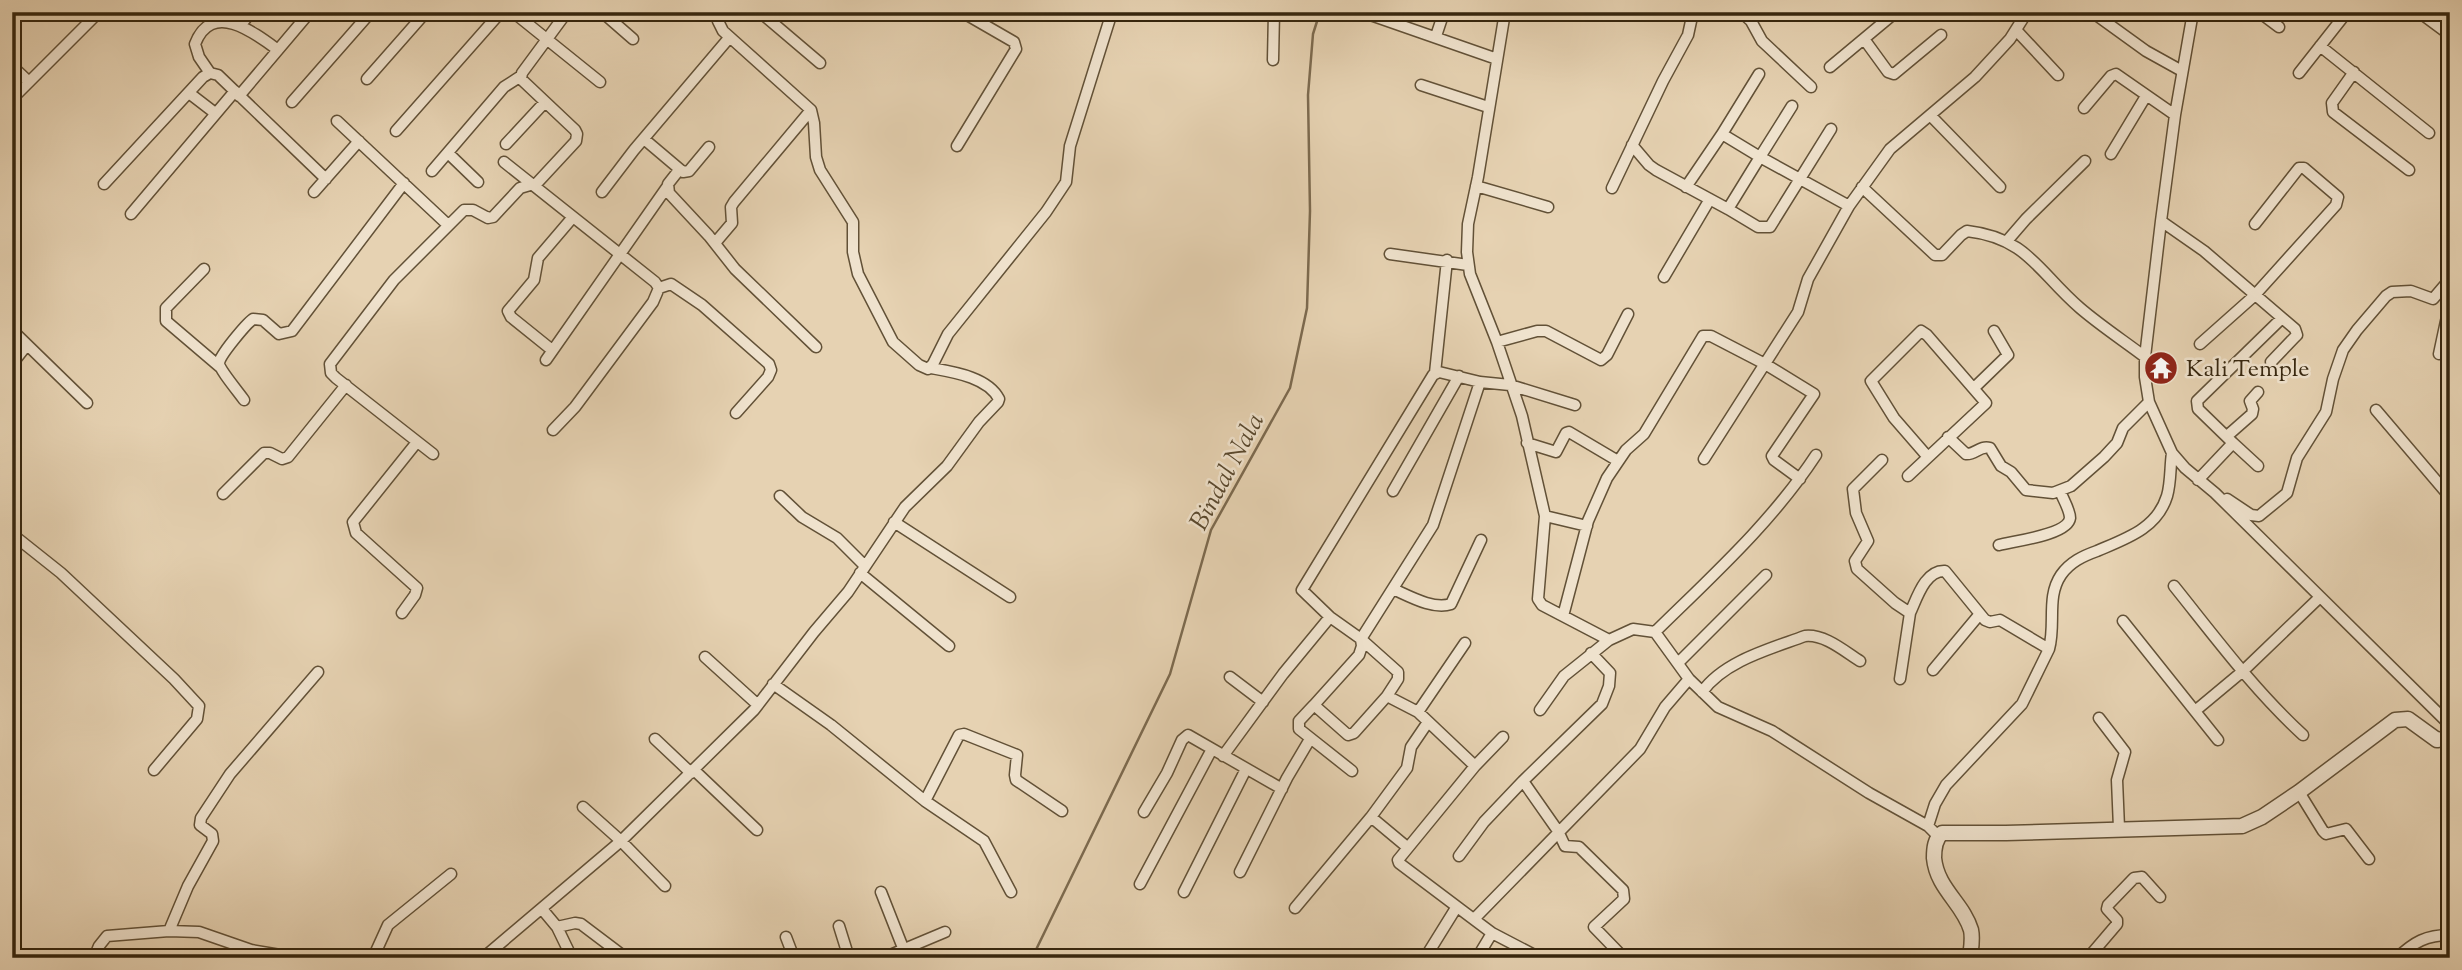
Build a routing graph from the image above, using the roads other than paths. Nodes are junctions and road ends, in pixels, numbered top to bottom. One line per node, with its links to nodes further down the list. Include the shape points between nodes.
1 (18, 12): 29 (street)
2 (99, 12): 55 (street)
3 (251, 12): 30 (street)
4 (310, 12): 41 (street)
5 (371, 12): 63 (street)
6 (426, 12): 54 (street)
7 (501, 12): 74 (street)
8 (513, 12): 37 (street)
9 (567, 12): 37 (street)
10 (602, 12): 38 (street)
11 (725, 12): 36 (street, via 719,25)
12 (962, 12): 81 (street, via 1014,42 1016,49)
13 (1112, 12): 140 (street, via 1070,146 1066,182 948,334)
14 (1274, 12): 43 (street)
15 (1444, 12): 35 (street)
16 (1505, 12): 42 (street)
17 (1693, 12): 80 (street, via 1688,35)
18 (1741, 12): 58 (street, via 1762,41)
19 (1896, 12): 39 (street)
20 (2027, 12): 32 (street)
21 (2092, 12): 47 (street)
22 (2193, 12): 47 (street)
23 (2259, 12): 31 (street)
24 (2347, 12): 40 (street)
25 (2419, 12): 34 (street)
26 (763, 13): 44 (street)
27 (1365, 13): 28 (street)
28 (1388, 16): 35 (street)
29 (12, 18)
30 (240, 26): 41 (street); 49 (street, via 217,23 198,38 196,51)
31 (2279, 27)
32 (2016, 30): 52 (street); 71 (street, via 1975,77)
33 (1941, 35): 39 (street, via 1894,74)
34 (2450, 35)
35 (1436, 36): 42 (street)
36 (729, 38): 68 (street); 77 (street)
37 (548, 39): 53 (street); 56 (street)
38 (633, 39)
39 (1864, 39): 46 (street)
40 (2320, 46): 48 (street); 50 (street)
41 (278, 50): 60 (street)
42 (1497, 59): 66 (street)
43 (1273, 60)
44 (820, 63)
45 (12, 66): 55 (street)
46 (1830, 67)
47 (2182, 71): 70 (street)
48 (2354, 72): 75 (street); 89 (street, via 2332,103 2333,112)
49 (210, 73): 59 (street); 60 (street)
50 (2299, 73)
51 (1759, 74): 76 (street)
52 (2058, 75)
53 (521, 76): 64 (street); 83 (street, via 504,87)
54 (367, 79)
55 (29, 82): 62 (street)
56 (600, 82)
57 (1420, 85): 66 (street)
58 (1811, 88)
59 (189, 93): 69 (street); 95 (street)
60 (237, 93): 69 (street); 91 (street)
61 (2146, 96): 67 (street, via 2113,74); 70 (street); 84 (street)
62 (12, 99)
63 (292, 102)
64 (545, 102): 79 (street); 96 (street, via 575,130 577,138)
65 (1792, 106): 85 (street)
66 (1488, 107): 97 (street)
67 (2084, 108)
68 (811, 110): 115 (street, via 732,205 732,223); 140 (street, via 820,170 853,222 858,274 893,342 919,365)
69 (215, 113): 109 (street)
70 (2175, 115): 111 (street)
71 (1931, 116): 100 (street, via 1890,149); 101 (street)
72 (337, 121): 78 (street)
73 (1831, 129): 92 (street)
74 (397, 131)
75 (2429, 133)
76 (1722, 134): 85 (street); 99 (street)
77 (643, 139): 88 (street); 104 (street)
78 (359, 141): 91 (street); 94 (street)
79 (506, 144)
80 (1632, 145): 99 (street, via 1649,165); 102 (street)
81 (957, 146)
82 (709, 147): 88 (street, via 689,171)
83 (447, 153): 90 (street); 93 (street)
84 (2111, 154)
85 (1760, 157): 92 (street); 108 (street)
86 (2085, 161): 114 (street)
87 (504, 162): 96 (street)
88 (680, 170): 98 (street)
89 (2409, 170)
90 (432, 171)
91 (326, 179): 103 (street)
92 (1798, 180): 106 (street); 108 (street, via 1770,227 1758,227)
93 (478, 182)
94 (404, 183): 113 (street); 139 (street, via 292,331 279,334 261,319 250,320 220,359)
95 (104, 184)
96 (534, 185): 110 (street); 113 (street, via 520,188 491,218 467,209)
97 (1476, 186): 107 (street); 119 (street, via 1468,224)
98 (667, 187): 115 (street); 117 (street)
99 (1686, 187): 105 (street)
100 (1861, 187): 106 (street); 114 (street, via 1935,255 1942,255 1968,231)
101 (2000, 187)
102 (1612, 188)
103 (314, 192)
104 (602, 192)
105 (1710, 199): 108 (street); 121 (street)
106 (1849, 206): 138 (street, via 1808,279 1798,312)
107 (1548, 207)
108 (1728, 209)
109 (131, 214)
110 (573, 217): 117 (street); 117 (street, via 538,258 534,280 508,311 549,355)
111 (2161, 221): 124 (street, via 2204,251); 135 (street)
112 (2255, 224): 124 (street, via 2299,168 2338,197 2336,205)
113 (448, 225): 144 (street, via 394,280 332,358 331,373)
114 (2007, 241): 135 (street, via 2033,259 2081,309)
115 (715, 243): 133 (street, via 735,269)
116 (1390, 254): 118 (street)
117 (620, 255): 123 (street)
118 (1447, 260): 119 (street); 141 (street)
119 (1468, 265): 130 (street)
120 (204, 269): 139 (street, via 168,306 166,321)
121 (1664, 277)
122 (2450, 279): 172 (street, via 2432,300 2411,291 2392,292 2357,330 2343,351 2324,417 2302,448 2283,498 2255,516)
123 (659, 288): 153 (street, via 671,284 686,293 769,363 768,377); 154 (street, via 575,407)
124 (2254, 296): 127 (street); 131 (street)
125 (2450, 313): 134 (street)
126 (1628, 314): 130 (street, via 1601,360 1546,331)
127 (2281, 319): 136 (street, via 2297,335); 156 (street, via 2197,401 2198,409)
128 (12, 331): 132 (street)
129 (1994, 331): 146 (street, via 2007,357)
130 (1497, 342): 145 (street)
131 (2200, 344)
132 (27, 345): 137 (street); 150 (street)
133 (816, 347)
134 (2439, 354)
135 (2145, 357): 149 (street)
136 (2271, 362)
137 (12, 364)
138 (1765, 364): 163 (street); 165 (street, via 1703,336 1644,434); 168 (street, via 1814,394 1772,456)
139 (220, 367): 148 (street)
140 (931, 368): 177 (street, via 970,376 999,399 947,466 910,500)
141 (1435, 373): 142 (street); 192 (street, via 1303,587 1306,596)
142 (1459, 376): 143 (street); 170 (street)
143 (1480, 382): 145 (street); 185 (street, via 1436,517)
144 (345, 385): 157 (street); 173 (street, via 288,457 264,453)
145 (1510, 385): 151 (street); 158 (street)
146 (1974, 388): 155 (street, via 1986,405); 162 (street, via 1922,331 1872,378 1894,418)
147 (2258, 392): 156 (street, via 2250,401 2252,414)
148 (244, 400)
149 (2149, 402): 159 (street); 171 (street, via 2123,428 2104,457)
150 (87, 403)
151 (1575, 405)
152 (2376, 410): 175 (street)
153 (736, 413)
154 (553, 430)
155 (1948, 436): 162 (street); 171 (street, via 1966,454 1990,448 2026,490)
156 (2230, 439): 166 (street); 169 (street)
157 (417, 442): 160 (street); 188 (street, via 353,522 356,533 416,588)
158 (1527, 443): 165 (street, via 1556,452 1569,432); 176 (street)
159 (2172, 453): 169 (street); 199 (street, via 2168,494 2156,517 2140,531 2077,560 2060,575 2053,593)
160 (433, 454)
161 (1816, 455): 168 (street)
162 (1927, 456): 167 (street)
163 (1704, 459)
164 (1882, 460): 189 (street, via 1854,487 1855,507 1868,541 1855,563)
165 (1618, 461): 178 (street)
166 (2258, 466)
167 (1908, 476)
168 (1800, 479): 194 (street, via 1754,533)
169 (2199, 480): 172 (street)
170 (1393, 491)
171 (2060, 491): 181 (street, via 2070,514 2065,527)
172 (2215, 493): 187 (street)
173 (223, 494)
174 (780, 496): 182 (street, via 802,517 836,538)
175 (2450, 497)
176 (1545, 516): 178 (street); 191 (street, via 1538,599)
177 (894, 522): 182 (street); 186 (street)
178 (1587, 526): 191 (street)
179 (12, 534): 232 (street, via 61,573 199,706 197,719)
180 (1481, 540): 185 (street, via 1451,604 1431,604)
181 (1999, 545)
182 (863, 569): 198 (street); 210 (street)
183 (1766, 575): 203 (street)
184 (2174, 586): 205 (street)
185 (1392, 589): 195 (street)
186 (1010, 597)
187 (2320, 597): 205 (street); 221 (street)
188 (401, 613)
189 (1910, 613): 190 (street, via 1923,586 1942,570); 208 (street)
190 (1979, 615): 199 (street, via 1988,622 2000,620); 204 (street)
191 (1563, 616): 196 (street)
192 (1330, 617): 195 (street); 213 (street)
193 (2123, 621): 217 (street)
194 (1656, 632): 196 (street, via 1633,629); 203 (street)
195 (1361, 639): 212 (street, via 1398,672); 215 (street, via 1359,655)
196 (1609, 640): 200 (street)
197 (1465, 643): 218 (street)
198 (949, 646)
199 (2049, 649): 246 (street, via 2022,704 1946,785 1935,804)
200 (1591, 653): 216 (street, via 1564,676); 235 (street, via 1610,673 1605,700)
201 (705, 657): 214 (street)
202 (1860, 661): 211 (street, via 1817,636 1805,636 1729,666)
203 (1678, 663): 209 (street)
204 (1933, 670)
205 (2243, 671): 217 (street); 222 (street)
206 (318, 672): 265 (street, via 230,774 201,818 213,841)
207 (1230, 677): 213 (street)
208 (1900, 678)
209 (1689, 679): 211 (street); 245 (street, via 1665,707 1640,749)
210 (773, 684): 214 (street); 238 (street)
211 (1702, 692): 246 (street, via 1718,707 1772,731)
212 (1387, 696): 215 (street, via 1348,735); 218 (street)
213 (1263, 702): 229 (street)
214 (758, 705): 234 (street)
215 (1314, 705): 226 (street, via 1298,724)
216 (1540, 710)
217 (2195, 711): 227 (street)
218 (1418, 712): 220 (street)
219 (2099, 718): 243 (street, via 2126,754 2117,780)
220 (1428, 722): 230 (street); 242 (street, via 1410,747 1409,766)
221 (2450, 725)
222 (2303, 735)
223 (1503, 737): 230 (street)
224 (2450, 738): 237 (street, via 2437,740 2408,719 2399,718)
225 (655, 739): 234 (street)
226 (1310, 739): 233 (street); 236 (street)
227 (2218, 740)
228 (1212, 749): 229 (street); 241 (street, via 1189,735 1184,737); 253 (street)
229 (1223, 756): 231 (street)
230 (1475, 766): 248 (street)
231 (1246, 769): 236 (street); 257 (street)
232 (154, 770)
233 (1352, 771)
234 (692, 772): 244 (street); 247 (street)
235 (1523, 781): 245 (street); 249 (street)
236 (1282, 789): 251 (street)
237 (2299, 792): 243 (street, via 2242,826); 250 (street, via 2326,834 2346,828)
238 (925, 801): 240 (street, via 955,739 964,734 1017,755 1016,780); 256 (street, via 984,841)
239 (583, 807): 247 (street)
240 (1062, 811)
241 (1143, 813)
242 (1371, 817): 248 (street); 259 (street)
243 (2119, 828): 246 (street)
244 (757, 830)
245 (1558, 831): 262 (street); 283 (street, via 1565,846 1579,847 1623,890 1624,899 1594,927)
246 (1933, 831): 284 (street, via 1937,874 1969,925)
247 (621, 841): 254 (street); 261 (street)
248 (1407, 847): 260 (street, via 1399,863)
249 (1459, 856)
250 (2369, 859)
251 (1240, 872)
252 (451, 874): 273 (street, via 388,925)
253 (1140, 884)
254 (665, 886)
255 (881, 892): 270 (street)
256 (1011, 892)
257 (1184, 892)
258 (2160, 897): 285 (street, via 2142,877 2134,878 2108,905 2117,924)
259 (1295, 908)
260 (1456, 908): 262 (street); 280 (street)
261 (542, 909): 264 (street); 274 (street)
262 (1472, 918): 267 (street)
263 (839, 926): 278 (street)
264 (557, 927): 275 (street); 276 (street, via 581,924)
265 (169, 931): 271 (street, via 113,934 103,939); 272 (street, via 199,932 251,950)
266 (945, 932): 270 (street)
267 (1492, 933): 281 (street); 282 (street)
268 (2450, 935): 286 (street, via 2423,938)
269 (786, 937): 277 (street)
270 (906, 953): 279 (street)
271 (94, 958)
272 (298, 958)
273 (373, 958)
274 (483, 958)
275 (572, 958)
276 (626, 958)
277 (793, 958)
278 (849, 958)
279 (883, 958)
280 (1425, 958)
281 (1477, 958)
282 (1540, 958)
283 (1624, 958)
284 (1970, 958)
285 (2088, 958)
286 (2397, 958)

